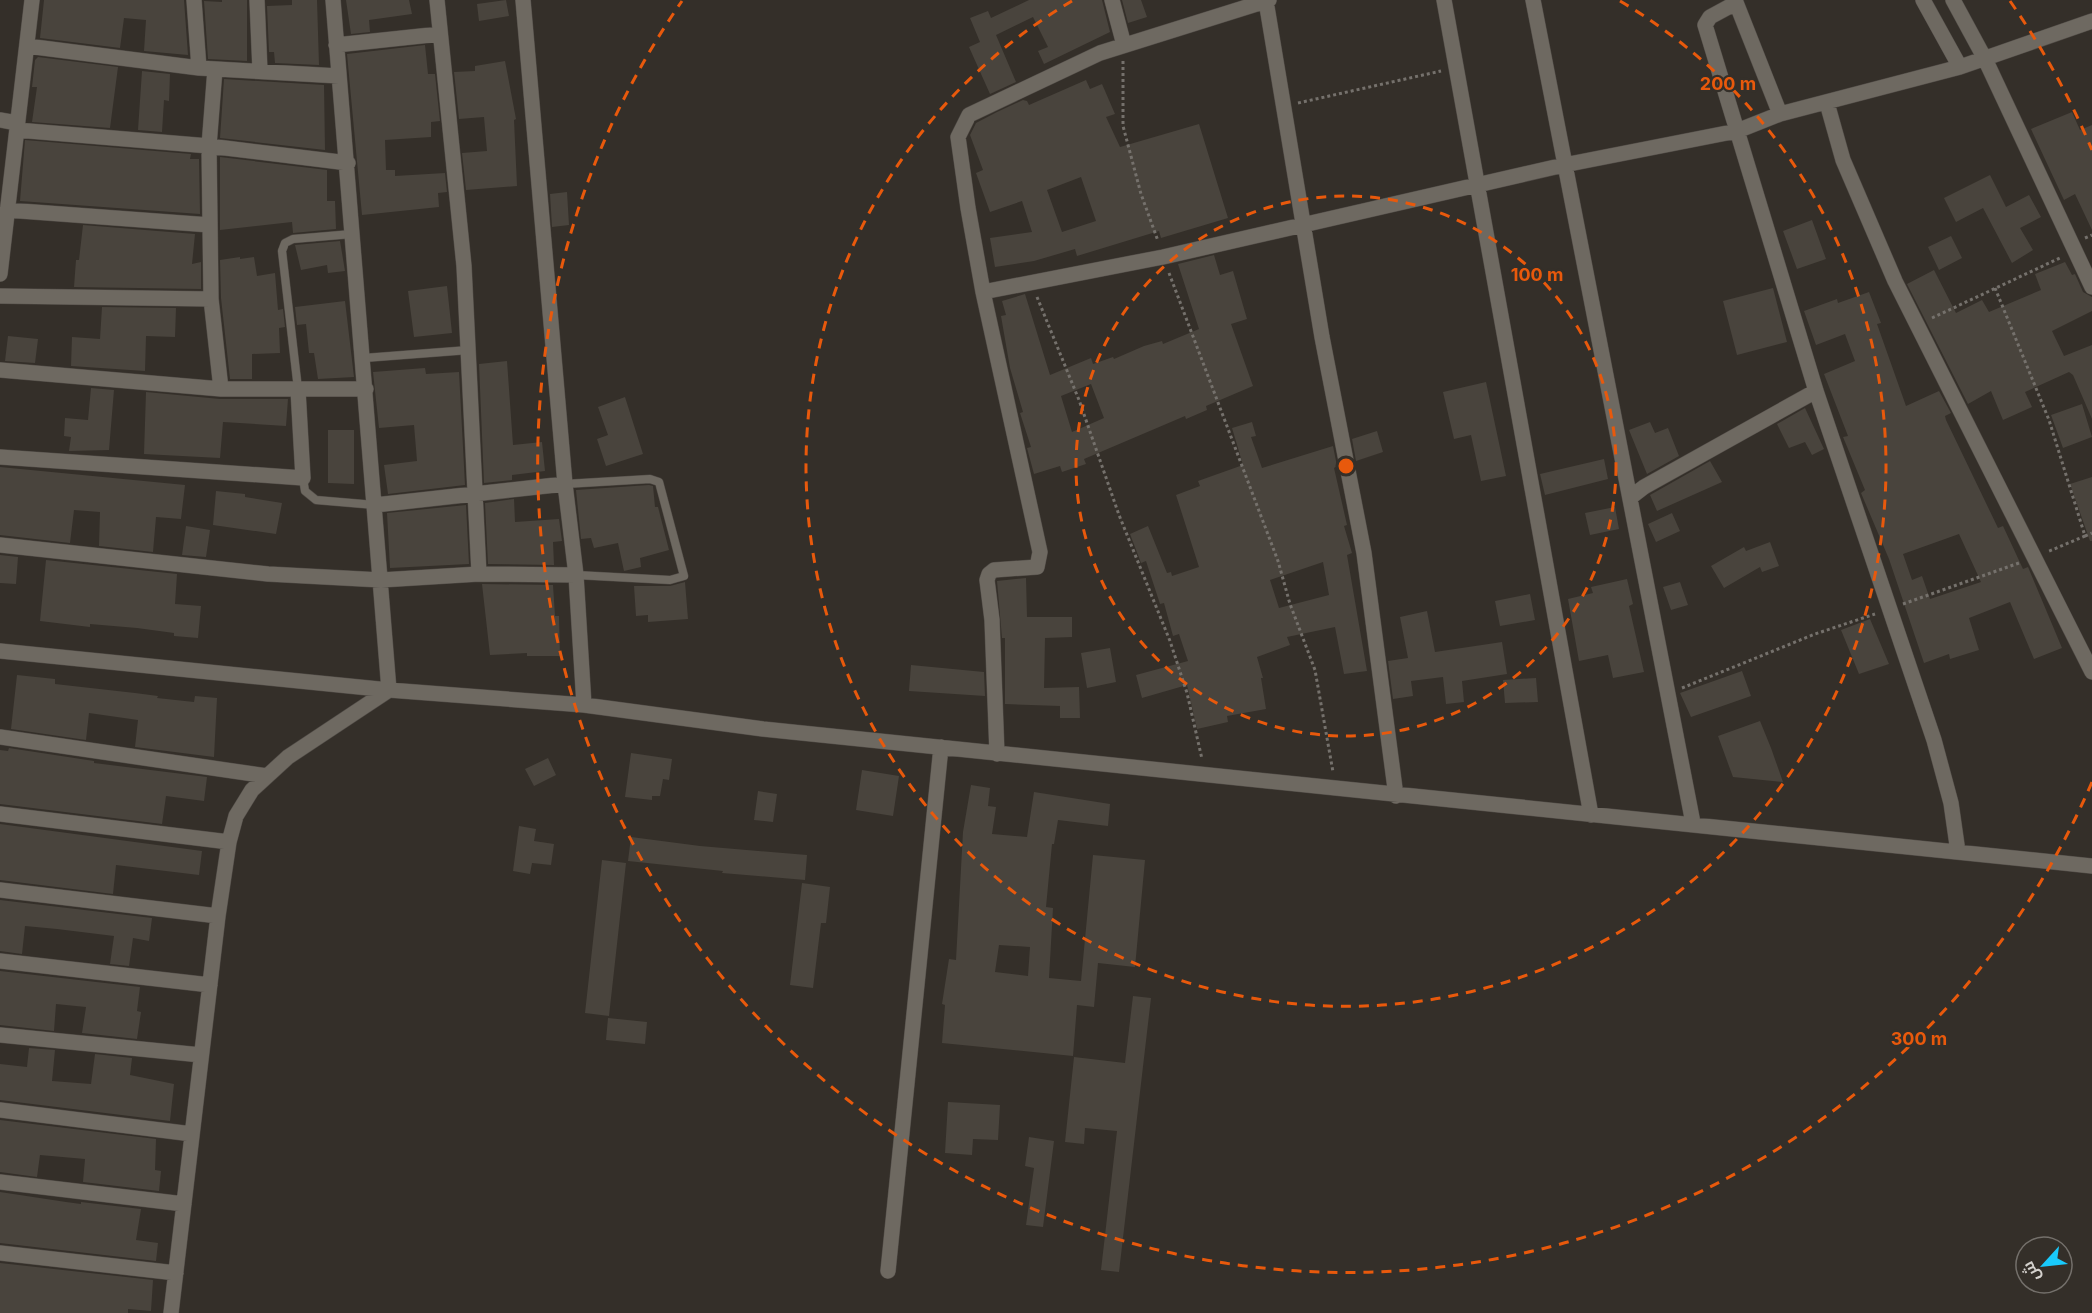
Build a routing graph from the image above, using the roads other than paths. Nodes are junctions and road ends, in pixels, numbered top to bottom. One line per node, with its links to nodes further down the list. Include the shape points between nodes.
1 (32, 0): 17 (street)
2 (194, 0): 22 (street)
3 (257, 0): 24 (street)
4 (333, 0): 18 (street)
5 (436, 0): 16 (street)
6 (523, 0): 53 (street)
7 (1112, 0): 19 (street)
8 (1267, 0): 14 (street); 36 (street)
9 (1444, 0): 34 (street)
10 (1533, 0): 33 (street)
11 (1923, 0): 21 (street)
12 (1953, 0): 20 (street)
13 (1736, 1): 27 (street); 30 (street, via 1710,17 1705,25)
14 (1232, 6): 19 (street)
15 (2092, 21): 20 (street)
16 (440, 34): 18 (street); 44 (street)
17 (27, 45): 22 (street); 29 (street)
18 (336, 45): 25 (street)
19 (1124, 45): 41 (street, via 969,115 960,129 959,156)
20 (1985, 59): 21 (street); 40 (street)
21 (1960, 67): 26 (street)
22 (199, 68): 23 (street)
23 (215, 69): 24 (street); 31 (street)
24 (260, 71): 25 (street)
25 (339, 76): 32 (street)
26 (1827, 103): 27 (street); 62 (street, via 1858,202)
27 (1780, 114): 30 (street)
28 (0, 120): 29 (street)
29 (17, 127): 31 (street); 35 (street)
30 (1737, 131): 33 (street); 50 (street)
31 (208, 146): 32 (street); 37 (street)
32 (348, 163): 38 (street)
33 (1564, 165): 34 (street); 55 (street)
34 (1477, 186): 36 (street); 71 (street)
35 (7, 210): 37 (street); 39 (street)
36 (1305, 224): 41 (street); 69 (street, via 1322,337 1364,554)
37 (210, 225): 43 (street)
38 (354, 234): 45 (street); 49 (lane, via 292,239 282,251)
39 (0, 274)
40 (2092, 287)
41 (983, 292): 67 (street, via 1040,552 1037,567 994,570 987,580)
42 (0, 296): 43 (street)
43 (211, 299): 48 (street)
44 (469, 350): 45 (lane); 54 (street)
45 (364, 358): 47 (street)
46 (0, 370): 48 (street)
47 (366, 389): 49 (street); 56 (street)
48 (221, 390): 49 (street)
49 (298, 390): 52 (street)
50 (1816, 391): 55 (street); 74 (street, via 1891,608 1952,803)
51 (0, 457): 52 (street)
52 (303, 478): 56 (lane, via 305,491 316,500)
53 (564, 484): 54 (street); 59 (street); 59 (lane, via 650,479 659,482 684,576 670,580)
54 (476, 493): 56 (street); 58 (street)
55 (1631, 497): 72 (street)
56 (375, 505): 60 (street)
57 (0, 545): 60 (street, via 268,573)
58 (479, 574): 59 (street); 60 (street)
59 (576, 575): 64 (street)
60 (381, 580): 63 (street)
61 (0, 651): 63 (street)
62 (2092, 672)
63 (389, 690): 64 (street); 68 (street)
64 (584, 705): 66 (street)
65 (0, 737): 68 (street)
66 (941, 747): 67 (street); 87 (street)
67 (997, 754): 69 (street)
68 (267, 776): 73 (street, via 252,790 236,816)
69 (1396, 796): 71 (street)
70 (0, 814): 73 (street)
71 (1590, 815): 72 (street)
72 (1693, 823): 74 (street)
73 (229, 842): 77 (street)
74 (1958, 852): 75 (street)
75 (2092, 866)
76 (0, 890): 77 (street)
77 (218, 916): 79 (street)
78 (0, 961): 79 (street)
79 (210, 985): 81 (street)
80 (0, 1035): 81 (street)
81 (201, 1055): 83 (street)
82 (0, 1110): 83 (street)
83 (192, 1134): 85 (street)
84 (0, 1182): 85 (street)
85 (184, 1204): 88 (street)
86 (0, 1253): 88 (street)
87 (888, 1271)
88 (176, 1273): 89 (street)
89 (171, 1313)

